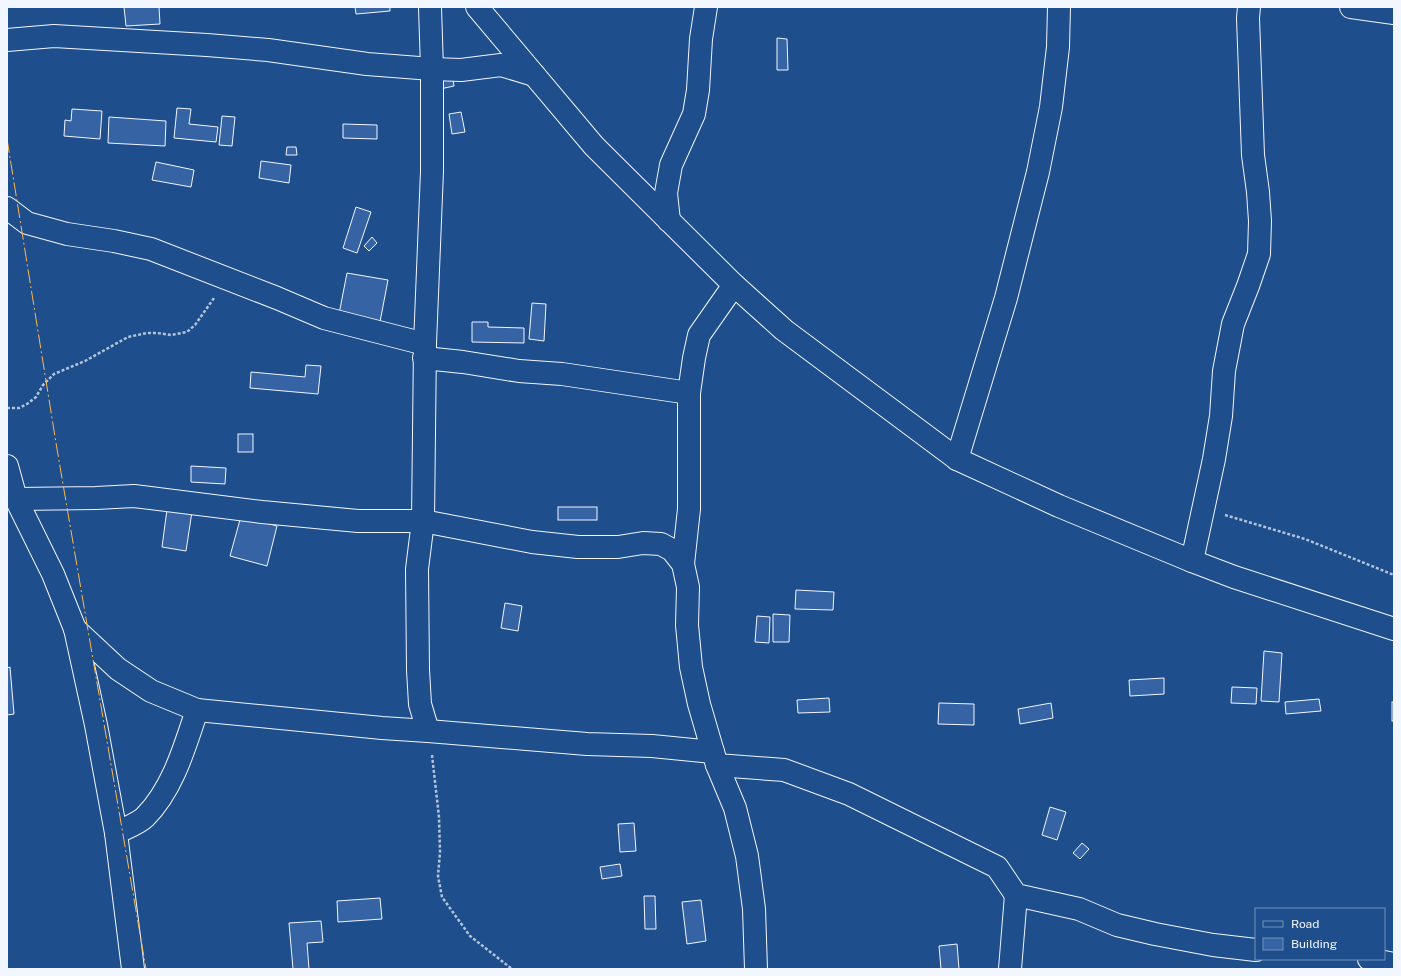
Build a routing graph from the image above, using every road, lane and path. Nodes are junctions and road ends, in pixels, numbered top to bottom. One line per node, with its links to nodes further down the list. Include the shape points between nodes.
1 (430, 7): 9 (street)
2 (477, 7): 10 (street)
3 (706, 7): 12 (street, via 694,114 671,165 666,193)
4 (1059, 7): 18 (street, via 1058,48 1051,107 1038,172 1006,298)
5 (1249, 7): 21 (street, via 1253,155 1260,221 1259,254 1233,324 1224,371 1221,416)
6 (1351, 7): 7 (street)
7 (1394, 13)
8 (7, 40): 9 (street, via 54,36 207,45)
9 (432, 69): 10 (street, via 461,70 501,65); 15 (street, via 432,171)
10 (534, 76): 12 (street, via 594,146)
11 (7, 208): 13 (street, via 27,223 67,234 151,250)
12 (668, 221): 14 (street)
13 (223, 277): 15 (street, via 324,318); 17 (path, via 213,300 187,332 171,335 157,332 128,337 91,358 54,374 36,397 27,404 19,408)
14 (734, 285): 16 (street, via 699,336); 18 (street, via 784,330)
15 (425, 351): 16 (street, via 463,362 519,371 562,374); 22 (street)
16 (690, 393): 24 (street, via 689,509)
17 (7, 408)
18 (957, 458): 23 (street, via 1059,506)
19 (7, 466): 20 (street)
20 (16, 499): 22 (street, via 134,496 358,521); 26 (street, via 53,574)
21 (1204, 509): 23 (street); 25 (path, via 1305,539)
22 (423, 521): 24 (street, via 532,542 578,547 661,544 672,550); 29 (street, via 417,569 418,670 420,704)
23 (1192, 562): 27 (street)
24 (684, 564): 30 (street, via 688,587 687,625 691,667)
25 (1394, 575)
26 (75, 629): 28 (street, via 118,669 151,692); 31 (street)
27 (1394, 629)
28 (197, 710): 29 (street); 31 (street, via 183,750 159,800 144,818)
29 (428, 731): 30 (street, via 587,744 652,746); 37 (path, via 439,816 438,876 442,896 470,936)
30 (715, 759): 32 (street, via 784,770 849,794 997,867); 38 (street, via 735,808 747,856 754,909)
31 (116, 833): 36 (street)
32 (1016, 895): 33 (street, via 1079,909 1117,924 1156,934); 39 (street)
33 (1255, 950)
34 (1374, 960): 35 (street)
35 (1394, 964)
36 (133, 969)
37 (512, 969)
38 (756, 969)
39 (1010, 969)

